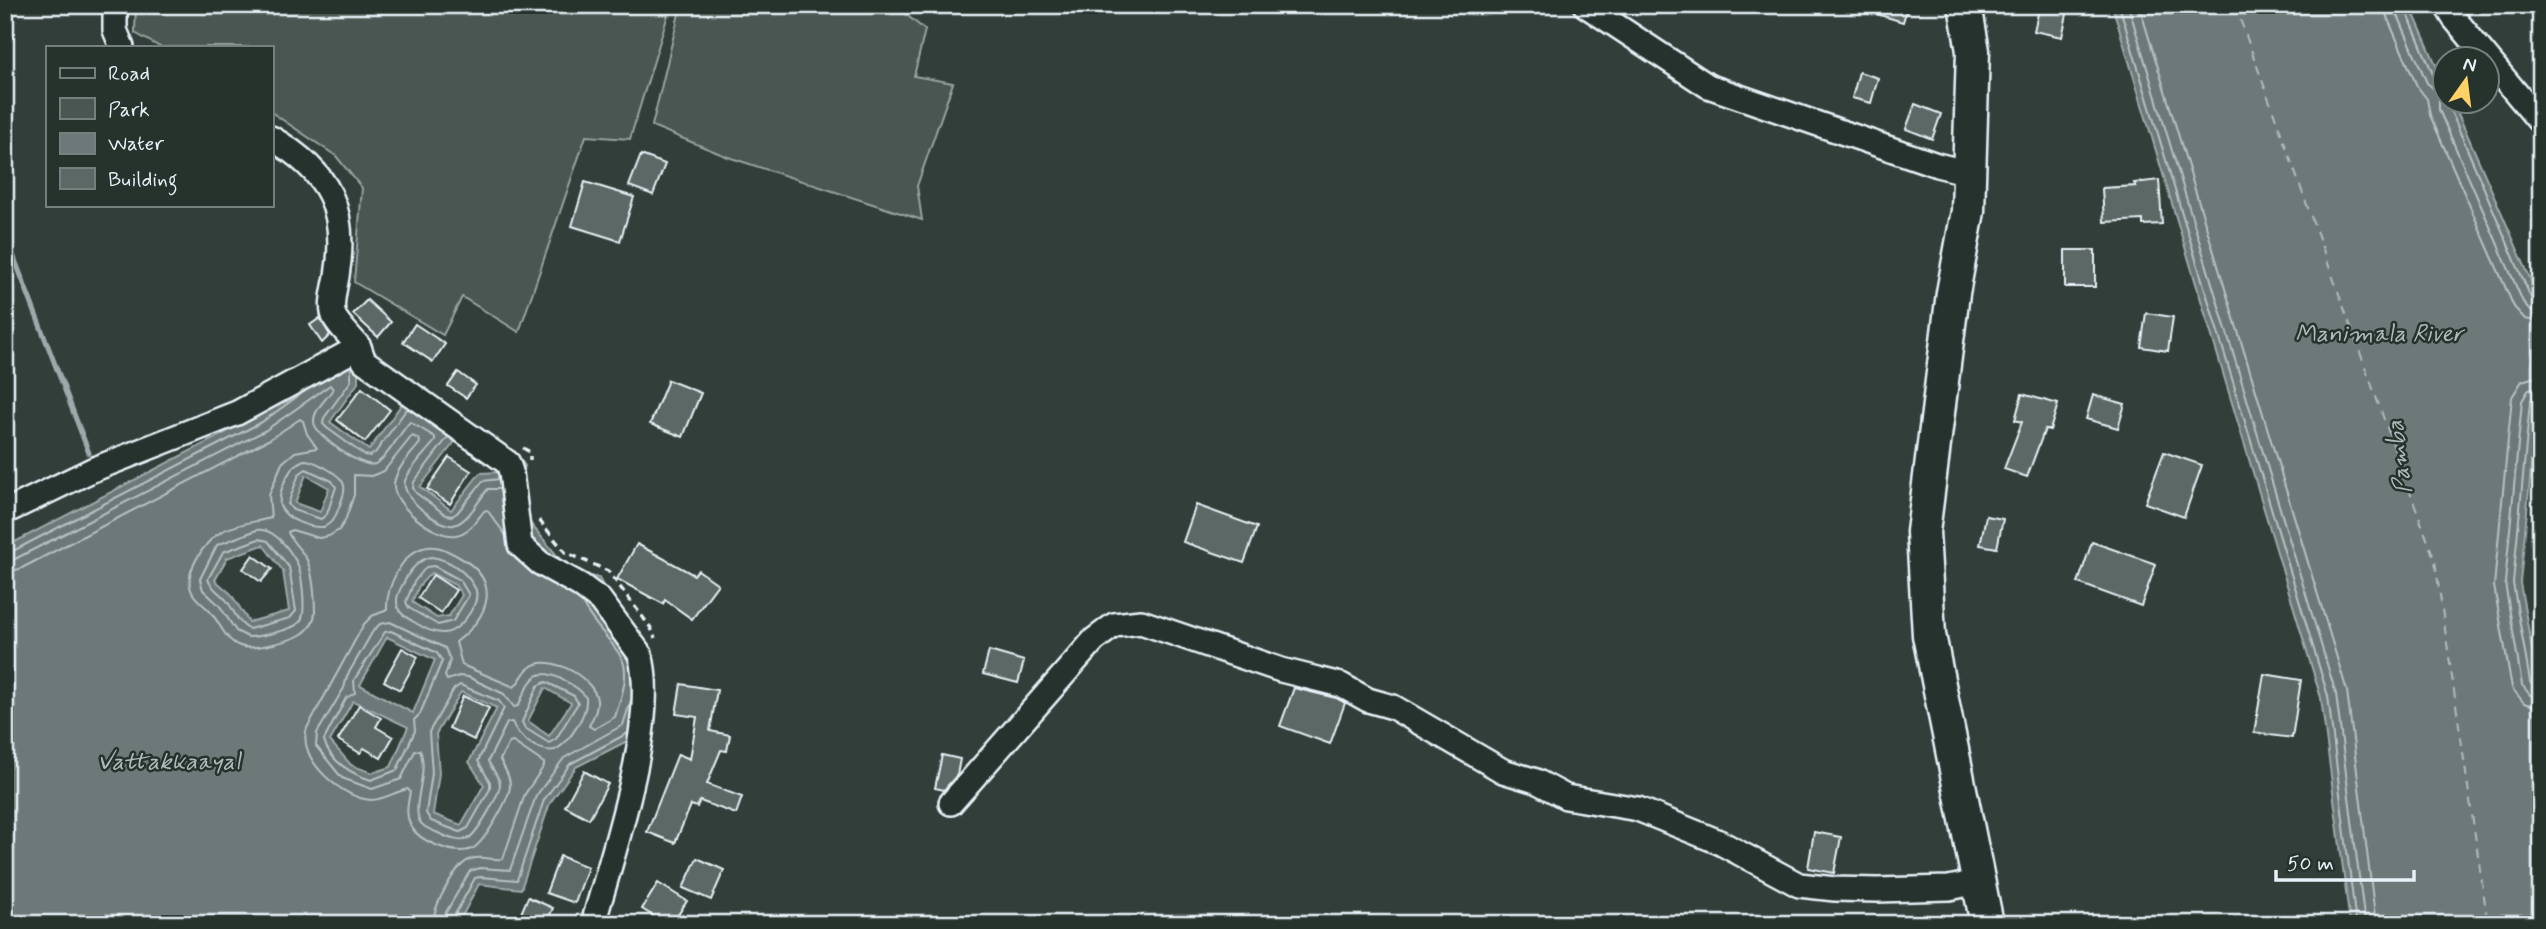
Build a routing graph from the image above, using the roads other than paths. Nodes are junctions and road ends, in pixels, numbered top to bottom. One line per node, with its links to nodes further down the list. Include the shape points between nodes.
1 (115, 5): 5 (street, via 115,30)
2 (1584, 5): 8 (street, via 1708,86)
3 (1965, 5): 8 (main road, via 1973,51)
4 (2446, 5): 6 (street)
5 (122, 46)
6 (2541, 123)
7 (273, 139): 9 (street, via 311,167 328,186 341,228 332,307 335,318)
8 (1969, 173): 12 (main road, via 1968,211 1923,532 1929,635)
9 (359, 347): 10 (street, via 237,413 92,470); 13 (street, via 364,361 508,463 520,545 540,563 600,600 640,654 643,706 639,741)
10 (5, 512)
11 (951, 803): 12 (street, via 1094,640 1114,625 1141,622 1281,670 1341,685 1368,700 1394,707 1503,771 1566,797 1638,809 1719,842 1799,885 1877,890 1949,888)
12 (1978, 882): 14 (main road)
13 (593, 924)
14 (1987, 924)

